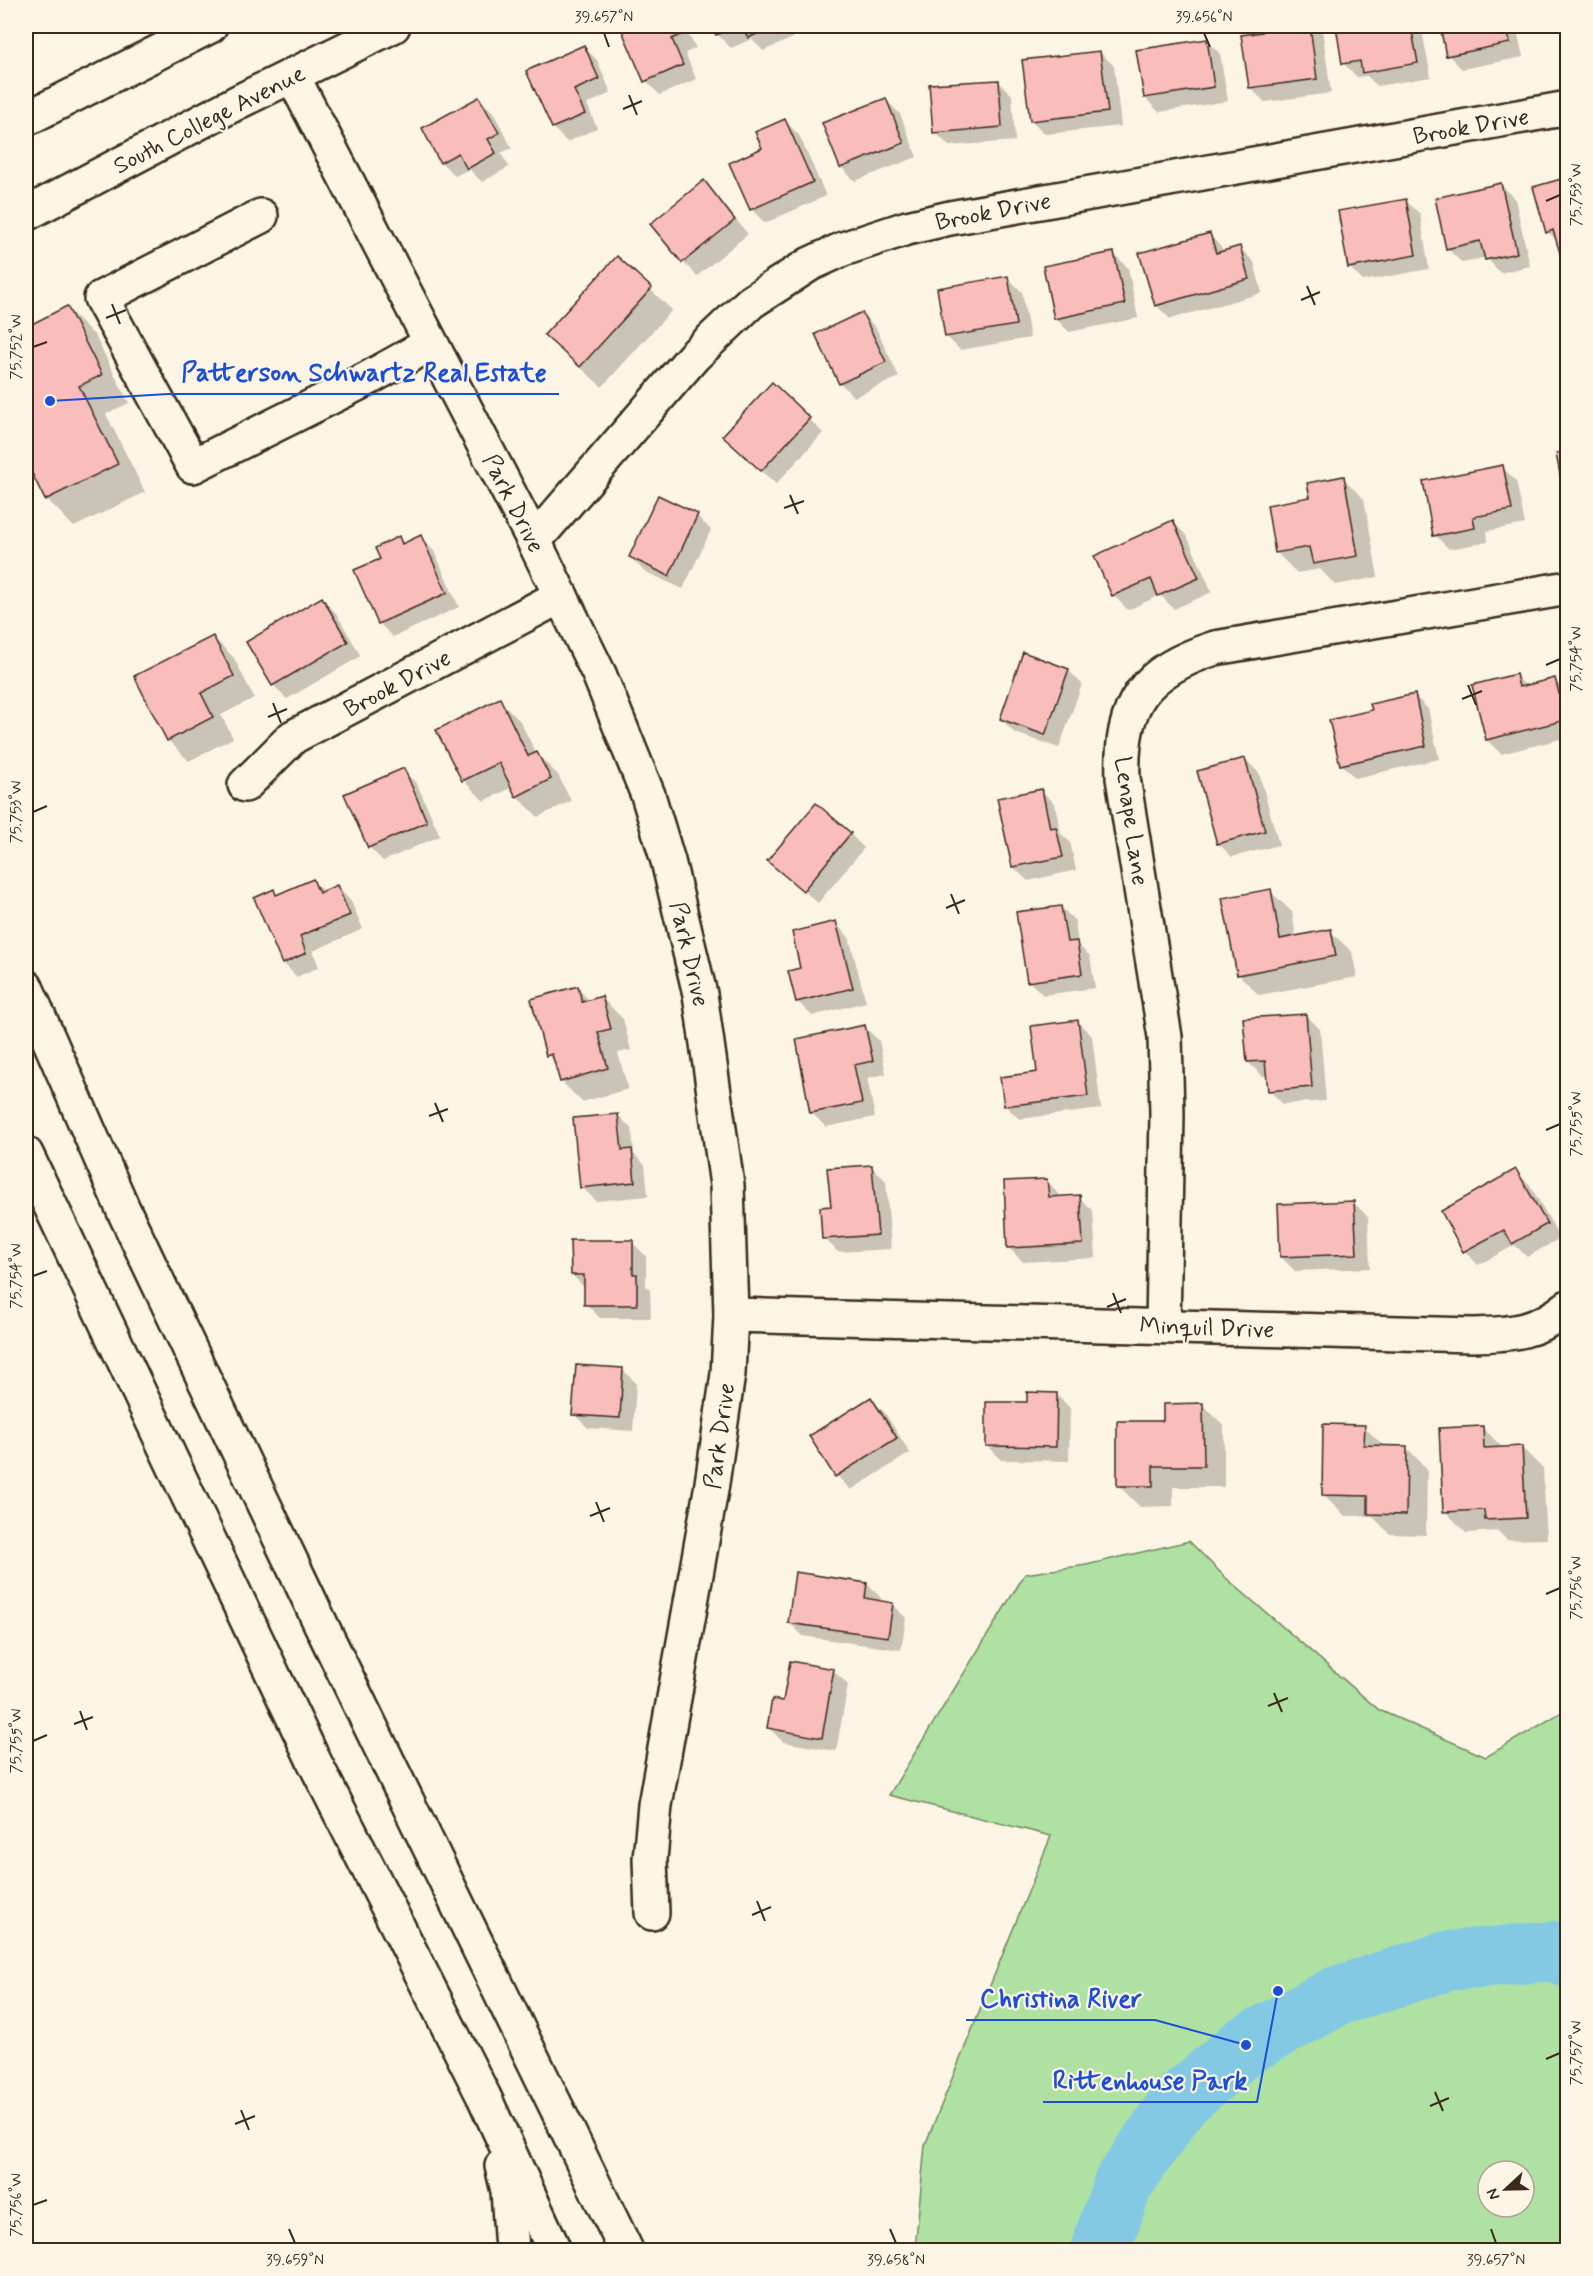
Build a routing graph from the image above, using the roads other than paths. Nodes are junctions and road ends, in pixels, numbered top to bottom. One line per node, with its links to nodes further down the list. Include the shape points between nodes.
1 (210, 26): 5 (street)
2 (393, 26): 3 (street, South College Avenue)
3 (292, 75): 6 (street, South College Avenue); 8 (street, Park Drive)
4 (1568, 108): 9 (street, Brook Drive, via 950,218 843,249 782,280 722,328)
5 (26, 119)
6 (26, 214)
7 (261, 216): 8 (street, via 101,298 193,466)
8 (430, 344): 9 (street, Park Drive)
9 (534, 541): 11 (street, Park Drive)
10 (1568, 588): 17 (street, Lenape Lane, via 1215,648 1170,665 1152,680 1126,720 1122,767 1165,1037)
11 (561, 596): 12 (street, Brook Drive, via 293,737); 16 (street, Park Drive, via 631,748 685,927 700,994 727,1185)
12 (245, 785)
13 (26, 987): 22 (street, via 123,1209)
14 (26, 1154): 19 (street, via 313,1759)
15 (1568, 1307): 17 (street, Minquil Drive, via 1551,1321 1527,1331 1502,1334)
16 (731, 1315): 17 (street, Minquil Drive); 18 (street, Park Drive, via 722,1423 655,1805 650,1859)
17 (1162, 1326)
18 (652, 1912)
19 (484, 2097): 20 (street, via 508,2191); 21 (street)
20 (512, 2250)
21 (554, 2250)
22 (626, 2250)

